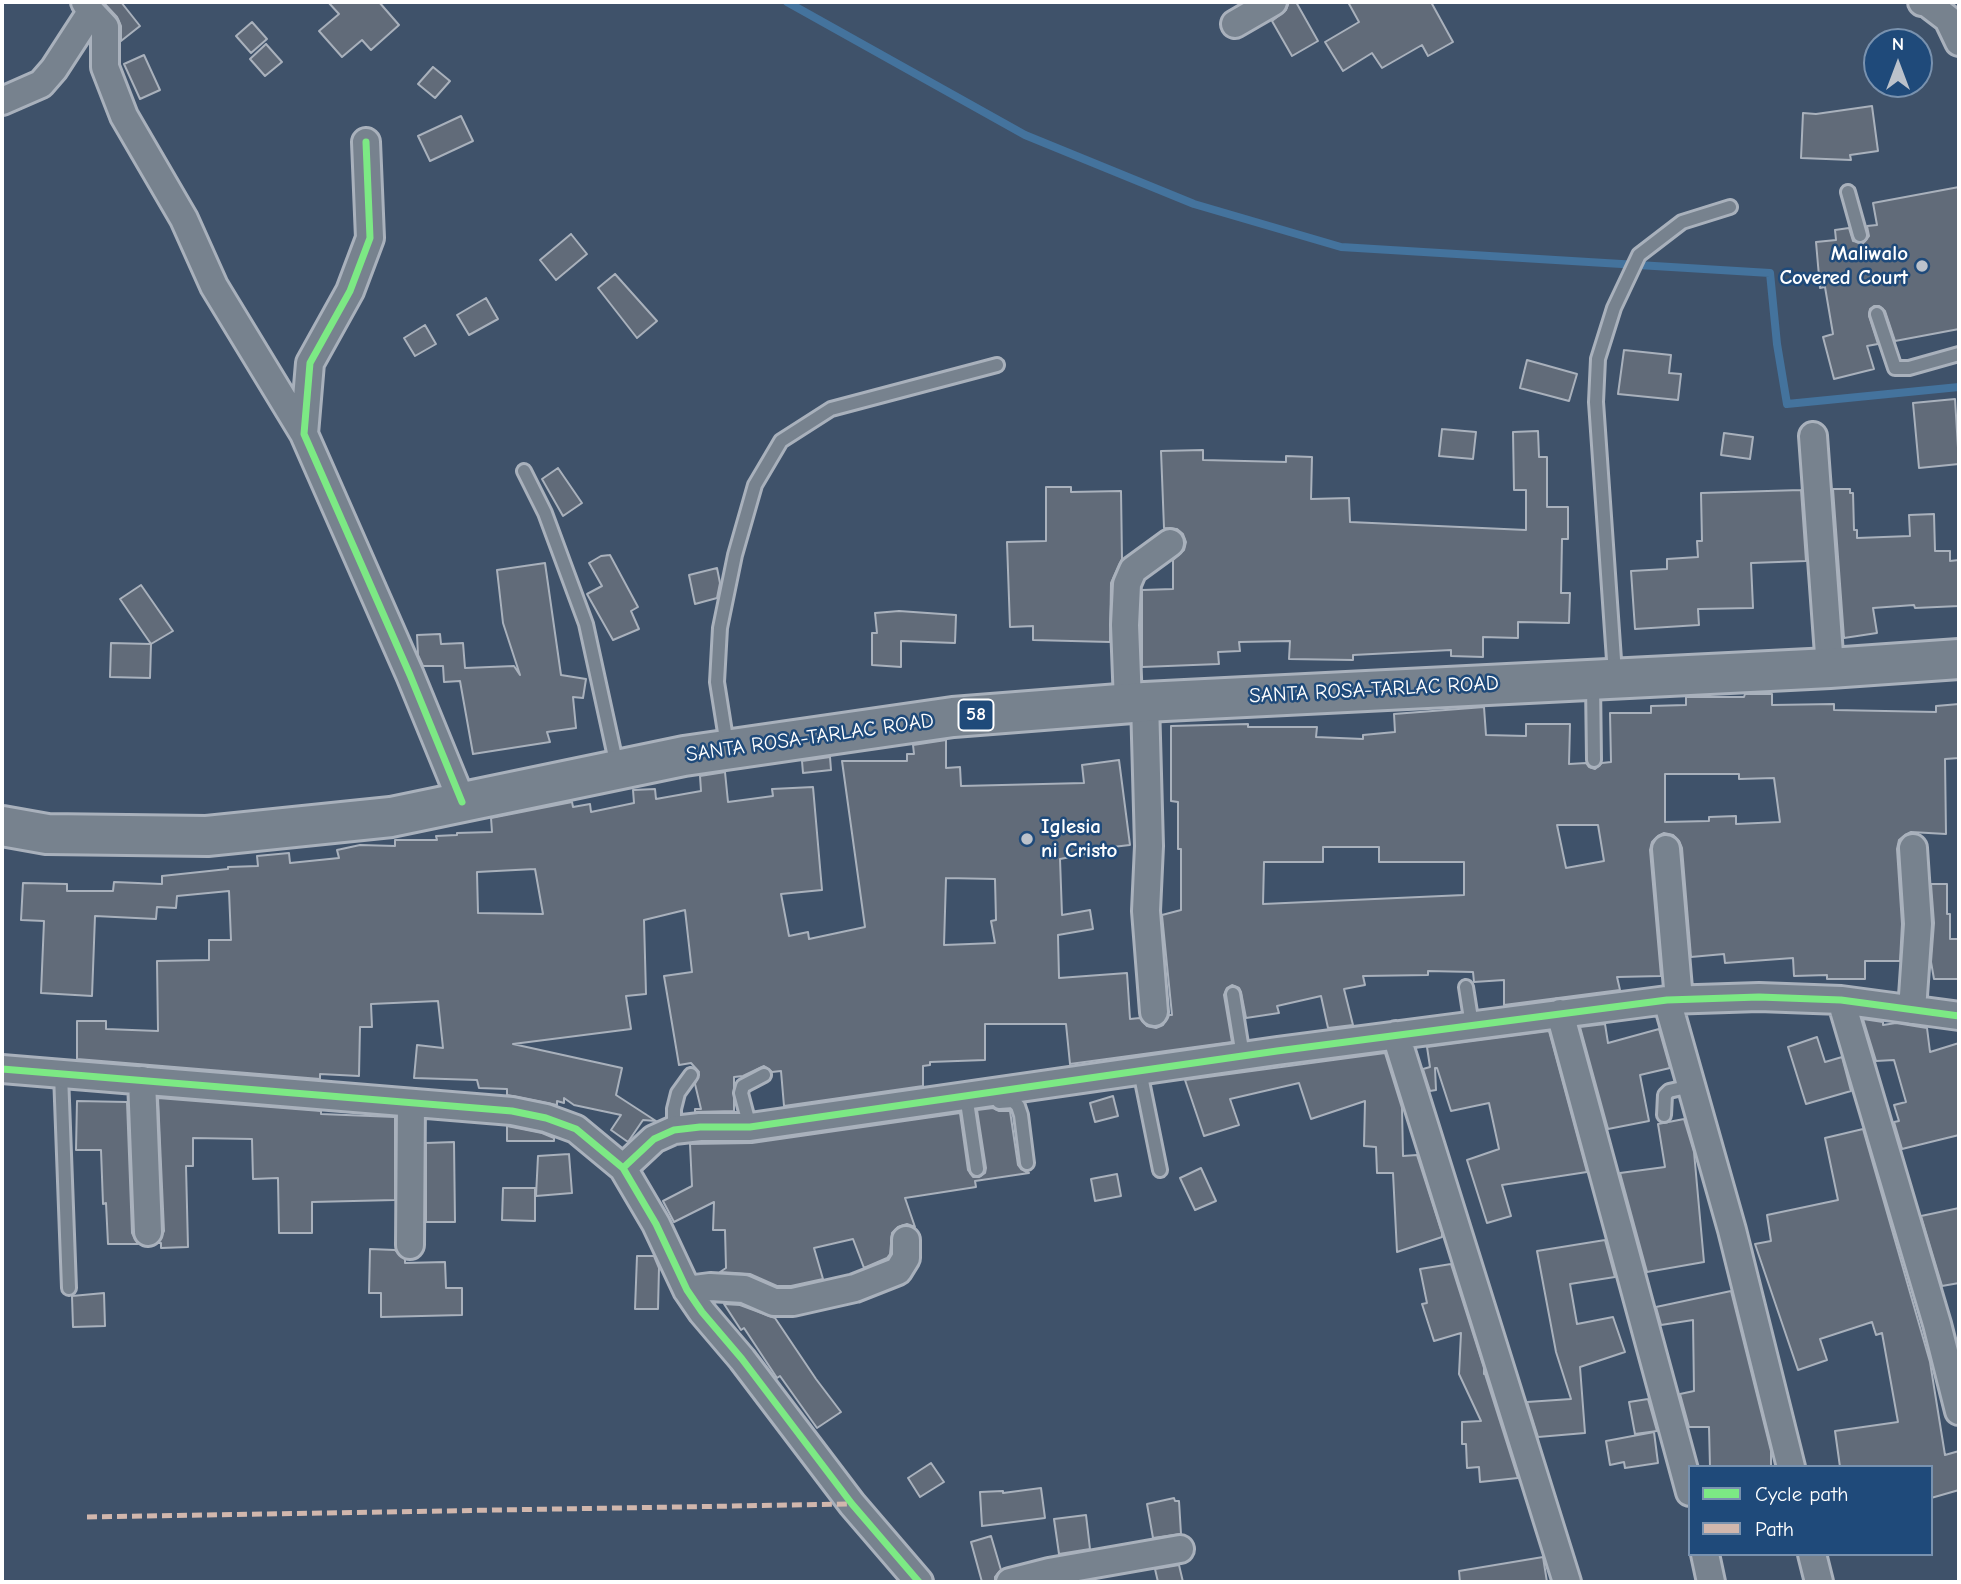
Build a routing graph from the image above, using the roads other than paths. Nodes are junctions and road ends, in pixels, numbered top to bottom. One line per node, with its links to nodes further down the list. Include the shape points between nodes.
1 (1273, 2): 4 (street)
2 (1925, 2): 5 (street)
3 (88, 7): 6 (street, via 41,84); 14 (street, via 105,27 105,67 124,116 184,219 214,286)
4 (1236, 24)
5 (1956, 25)
6 (2, 101)
7 (366, 142): 14 (street, via 370,238 350,291 310,363)
8 (1848, 192): 10 (lane)
9 (1730, 207): 20 (lane, via 1682,222 1639,255 1614,308 1598,359)
10 (1860, 235)
11 (1877, 314): 12 (lane, via 1895,368)
12 (1959, 354)
13 (997, 365): 22 (lane, via 831,409 781,441 755,485 720,628 717,682)
14 (303, 434): 25 (street)
15 (1813, 436): 19 (street)
16 (524, 471): 24 (lane, via 545,513 586,624)
17 (1170, 543): 21 (street, via 1133,570 1127,584 1125,625)
18 (1959, 659): 19 (highway, SANTA ROSA-TARLAC ROAD / 58)
19 (1830, 668): 20 (highway, SANTA ROSA-TARLAC ROAD / 58)
20 (1604, 678): 21 (highway, SANTA ROSA-TARLAC ROAD / 58); 23 (lane)
21 (1136, 702): 22 (highway, SANTA ROSA-TARLAC ROAD / 58, via 953,717); 34 (street, via 1149,846 1146,911)
22 (728, 749): 24 (highway, SANTA ROSA-TARLAC ROAD / 58)
23 (1594, 760)
24 (618, 769): 25 (highway, SANTA ROSA-TARLAC ROAD / 58)
25 (462, 802): 26 (highway, SANTA ROSA-TARLAC ROAD / 58, via 391,817 207,836 47,834)
26 (2, 826)
27 (1913, 848): 33 (street, via 1918,924)
28 (1666, 849): 31 (street)
29 (1466, 987): 37 (lane)
30 (1233, 994): 39 (lane)
31 (1673, 1000): 32 (street); 35 (street); 46 (street)
32 (1841, 1000): 33 (street); 62 (street)
33 (1912, 1010): 36 (street)
34 (1154, 1012)
35 (1559, 1013): 37 (street); 65 (street)
36 (1959, 1016)
37 (1472, 1025): 38 (street)
38 (1396, 1035): 39 (street); 71 (street)
39 (1243, 1056): 41 (street)
40 (2, 1069): 42 (street)
41 (1140, 1071): 47 (street); 56 (lane)
42 (61, 1073): 45 (street); 60 (lane)
43 (691, 1075): 52 (lane, via 678,1093)
44 (765, 1075): 51 (lane, via 743,1086)
45 (142, 1080): 49 (street); 57 (street)
46 (1691, 1086): 50 (lane, via 1665,1095); 64 (street)
47 (992, 1092): 48 (street); 53 (lane, via 994,1100 1013,1101 1018,1106)
48 (966, 1095): 51 (street); 55 (lane)
49 (411, 1103): 54 (street, via 546,1118 576,1129); 59 (street)
50 (1664, 1115)
51 (750, 1127): 52 (street)
52 (674, 1130): 54 (street, via 654,1139)
53 (1027, 1163)
54 (623, 1168): 61 (street)
55 (976, 1169)
56 (1160, 1170)
57 (148, 1232)
58 (906, 1240): 61 (street, via 906,1258 898,1271 855,1288 793,1302 774,1302 744,1289)
59 (410, 1245)
60 (69, 1288)
61 (687, 1290): 69 (street, via 852,1504)
62 (1948, 1321): 63 (street)
63 (1959, 1411)
64 (1791, 1465)
65 (1688, 1485)
66 (1180, 1549): 70 (street)
67 (1705, 1556): 72 (street)
68 (1812, 1556): 73 (street)
69 (919, 1582)
70 (1010, 1582)
71 (1567, 1582)
72 (1711, 1582)
73 (1819, 1582)

